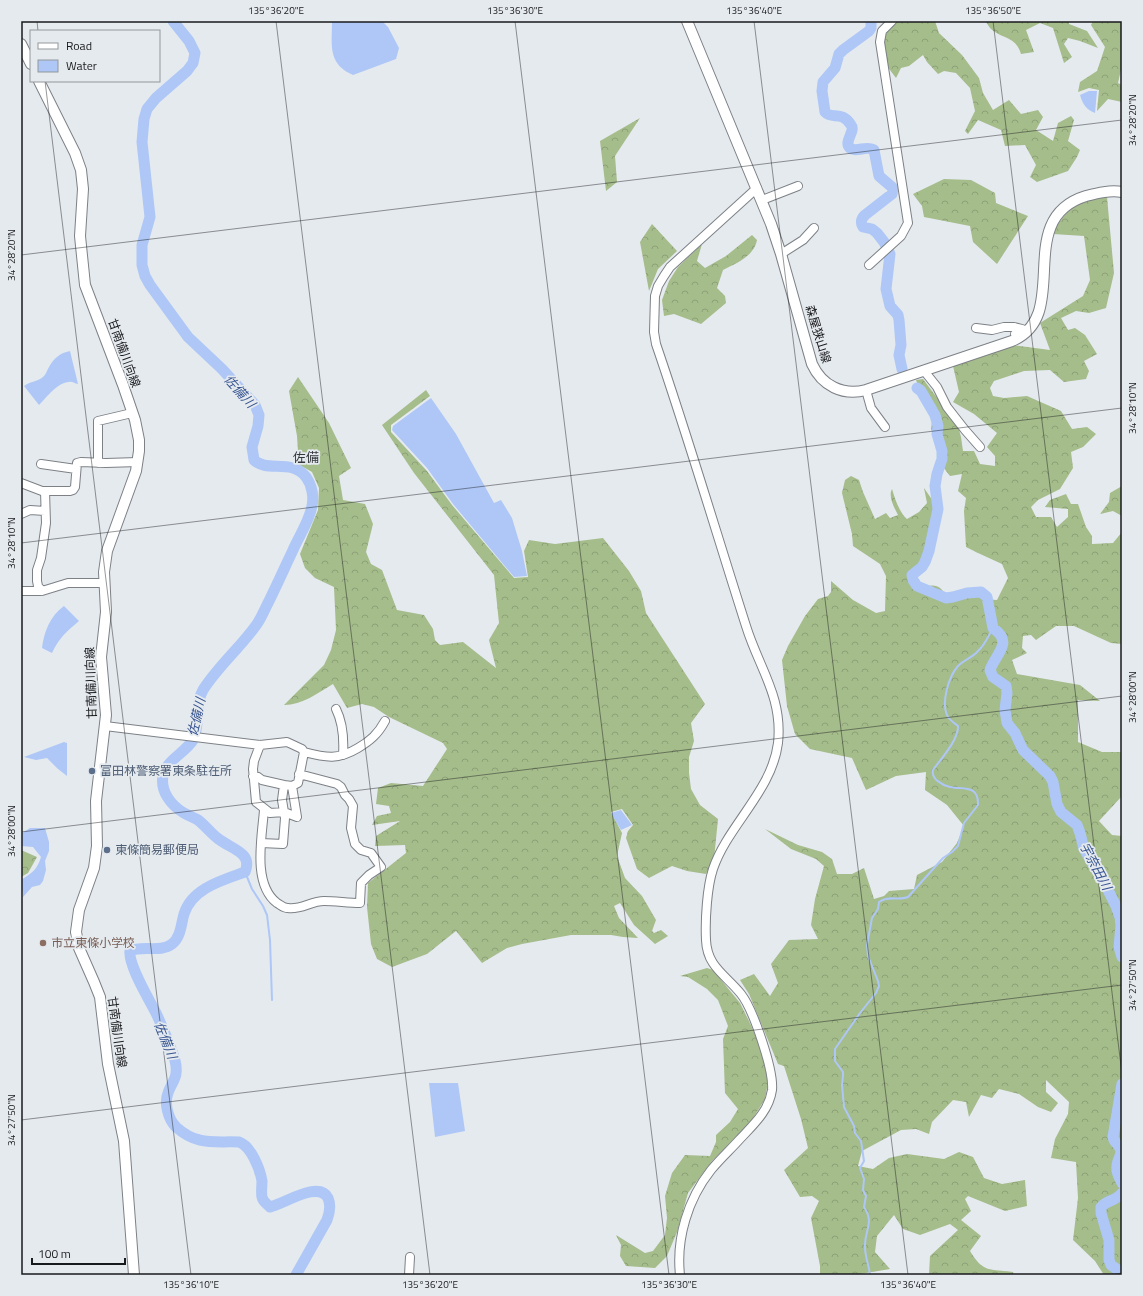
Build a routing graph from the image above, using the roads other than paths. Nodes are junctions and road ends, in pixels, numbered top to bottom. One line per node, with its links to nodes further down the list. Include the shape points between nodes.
1 (687, 21): 7 (main road, 森屋狭山線)
2 (892, 21): 12 (street, via 882,31 880,42 908,223 901,236)
3 (21, 44): 4 (main road)
4 (30, 62)
5 (40, 82): 17 (main road, 甘南備川向線, via 81,170 83,189 80,236 85,285)
6 (798, 186): 9 (street)
7 (757, 188): 9 (main road, 森屋狭山線); 46 (street, via 670,267 655,296 656,344 746,627 774,695 779,723 772,766 713,869 708,891 706,930 708,954 713,963 741,994 750,1009 769,1063 772,1090 759,1119 713,1168 694,1196 680,1244)
8 (1122, 192): 14 (main road, 森屋狭山線, via 1105,192 1082,198 1060,212 1052,224 1045,245 1040,309 1028,331)
9 (762, 200): 11 (main road, 森屋狭山線)
10 (814, 228): 11 (street, via 803,240)
11 (781, 254): 16 (main road, 森屋狭山線, via 814,369 826,383 838,389 849,392)
12 (869, 265)
13 (976, 328): 14 (street, via 1022,329 1014,335)
14 (1016, 340): 15 (main road, 森屋狭山線)
15 (925, 372): 16 (main road, 森屋狭山線); 19 (street, via 948,407)
16 (866, 390): 18 (street, via 871,408)
17 (132, 413): 20 (street, via 98,421); 21 (main road, 甘南備川向線, via 139,440)
18 (885, 427)
19 (980, 447)
20 (98, 462): 21 (street); 23 (street, via 77,463)
21 (138, 462): 28 (main road, 甘南備川向線, via 107,551)
22 (41, 464): 23 (street)
23 (76, 469): 25 (street, via 73,490)
24 (21, 483): 25 (street)
25 (45, 491): 26 (street)
26 (45, 511): 27 (street, via 30,510); 30 (street, via 46,523 37,576 37,584)
27 (21, 514)
28 (104, 583): 30 (street, via 68,583); 33 (main road, 甘南備川向線, via 106,612 101,657 106,701)
29 (21, 591): 30 (street)
30 (42, 591)
31 (336, 709): 36 (street, via 342,725)
32 (385, 722): 36 (street, via 377,734 365,744)
33 (105, 726): 34 (street); 44 (main road, 甘南備川向線, via 96,801 96,858 79,910 76,932 79,948 101,1006 109,1071 125,1149)
34 (260, 745): 35 (street, via 288,742); 38 (street, via 254,761)
35 (304, 752): 36 (street, via 320,756); 37 (street)
36 (343, 755)
37 (299, 774): 39 (street, via 298,783); 42 (street, via 340,786 353,806 351,828 354,844 361,850 371,853 381,867 361,883 360,903 323,901 299,908 283,907 268,894 261,870)
38 (253, 776): 39 (street); 40 (street, via 256,802)
39 (288, 785): 41 (street, via 282,800); 41 (street, via 297,817)
40 (264, 810): 41 (street, via 270,813); 42 (street)
41 (284, 812): 42 (street, via 283,844)
42 (261, 843)
43 (410, 1257): 45 (street)
44 (134, 1275)
45 (409, 1275)
46 (680, 1275)

